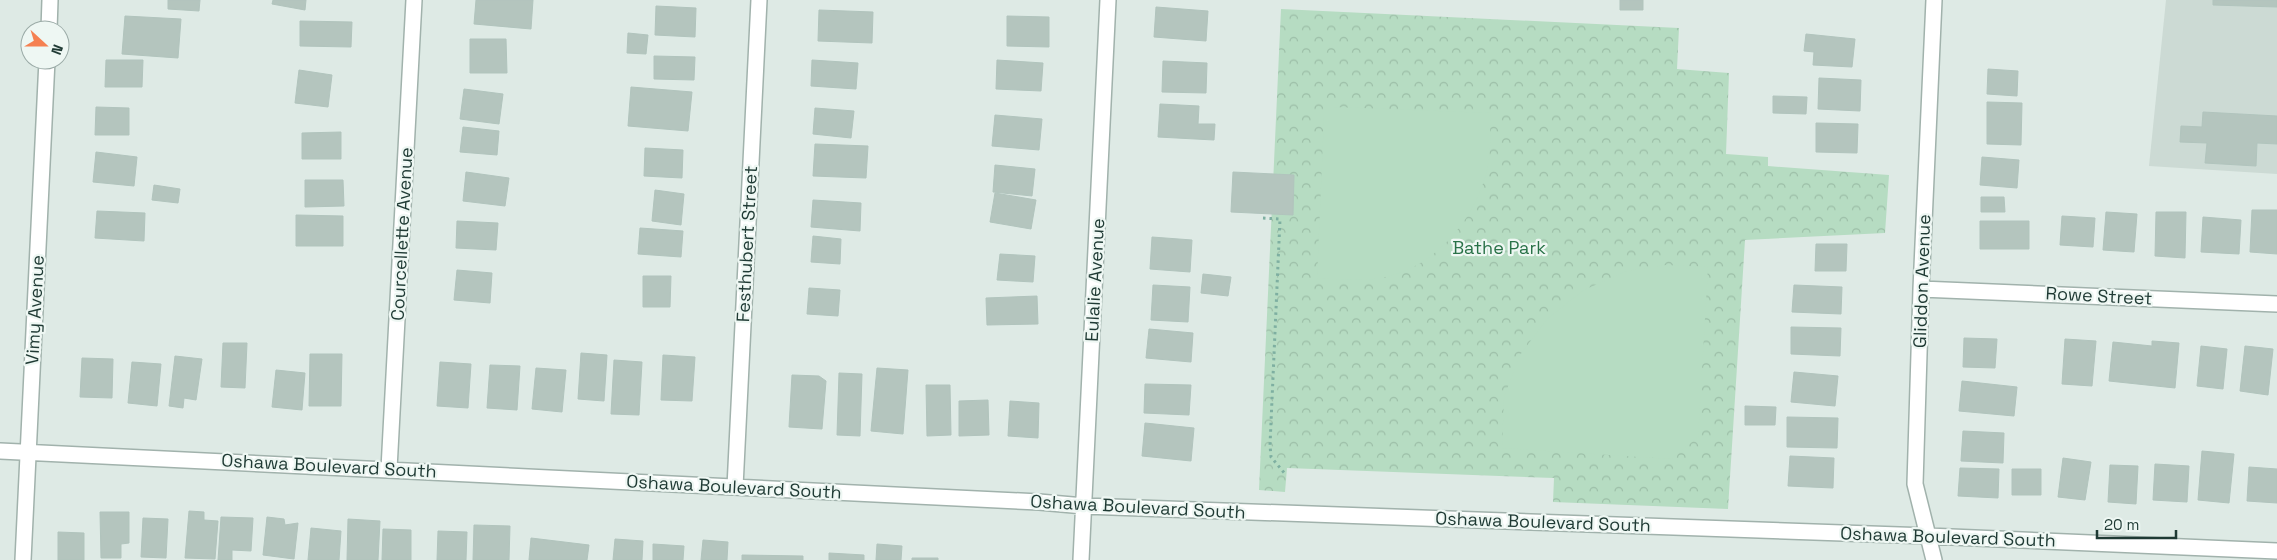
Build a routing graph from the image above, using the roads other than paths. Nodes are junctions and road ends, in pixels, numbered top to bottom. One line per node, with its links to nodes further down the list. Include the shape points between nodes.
1 (50, 0): 6 (street)
2 (414, 0): 12 (street, Courcellette Avenue)
3 (759, 0): 13 (street, Festhubert Street)
4 (1108, 0): 14 (street, Eulalie Avenue)
5 (1934, 0): 8 (street, Gliddon Avenue)
6 (49, 20)
7 (46, 70): 11 (street, Vimy Avenue)
8 (1920, 288): 9 (street, Rowe Street); 15 (street, Gliddon Avenue, via 1915,484)
9 (2277, 304)
10 (0, 451): 11 (street, Oshawa Boulevard South)
11 (27, 452): 12 (street, Oshawa Boulevard South); 18 (street, Vimy Avenue)
12 (390, 469): 13 (street, Oshawa Boulevard South)
13 (735, 487): 14 (street, Oshawa Boulevard South)
14 (1084, 506): 15 (street, Oshawa Boulevard South); 19 (street, Eulalie Avenue)
15 (1928, 536): 17 (street, Oshawa Boulevard South); 20 (street, Gliddon Avenue)
16 (2277, 550): 17 (street, Oshawa Boulevard South)
17 (2234, 555)
18 (23, 560)
19 (1081, 560)
20 (1934, 560)

